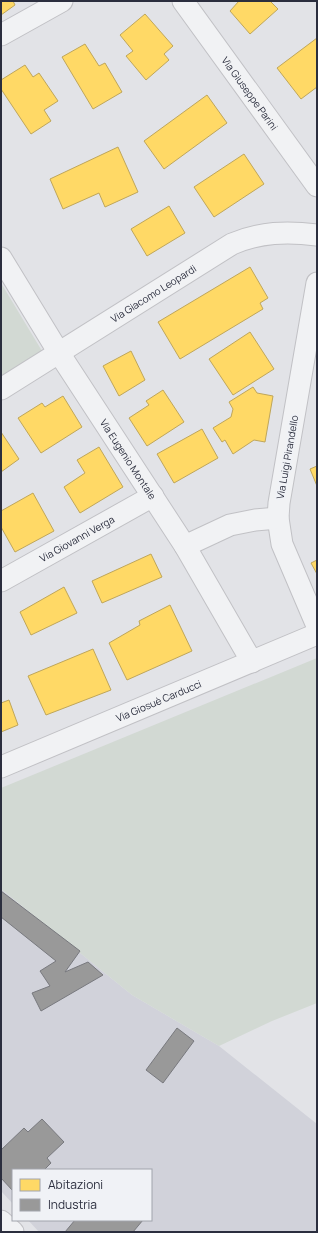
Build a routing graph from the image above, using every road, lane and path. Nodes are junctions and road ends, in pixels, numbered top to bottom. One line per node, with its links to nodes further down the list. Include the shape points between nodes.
1 (62, 1): 3 (street)
2 (183, 1): 4 (street, Via Giuseppe Parini)
3 (1, 35)
4 (317, 186)
5 (317, 235): 8 (street, Via Giacomo Leopardi, via 270,233 242,240 225,248)
6 (1, 258): 8 (street, Via Eugenio Montale)
7 (317, 283): 11 (street, Via Luigi Pirandello)
8 (59, 353): 9 (street, Via Giacomo Leopardi); 10 (street, Via Eugenio Montale)
9 (1, 389)
10 (153, 496): 12 (street, Via Eugenio Montale); 13 (street, Via Giovanni Verga)
11 (278, 518): 12 (street, via 230,525); 14 (street, Via Luigi Pirandello, via 282,544)
12 (185, 546): 16 (street, Via Eugenio Montale)
13 (1, 581)
14 (317, 626)
15 (317, 634): 16 (street, Via Giosuè Carducci)
16 (252, 662): 17 (street, Via Giosuè Carducci)
17 (1, 767)
18 (1, 1221): 19 (street)
19 (14, 1232)

